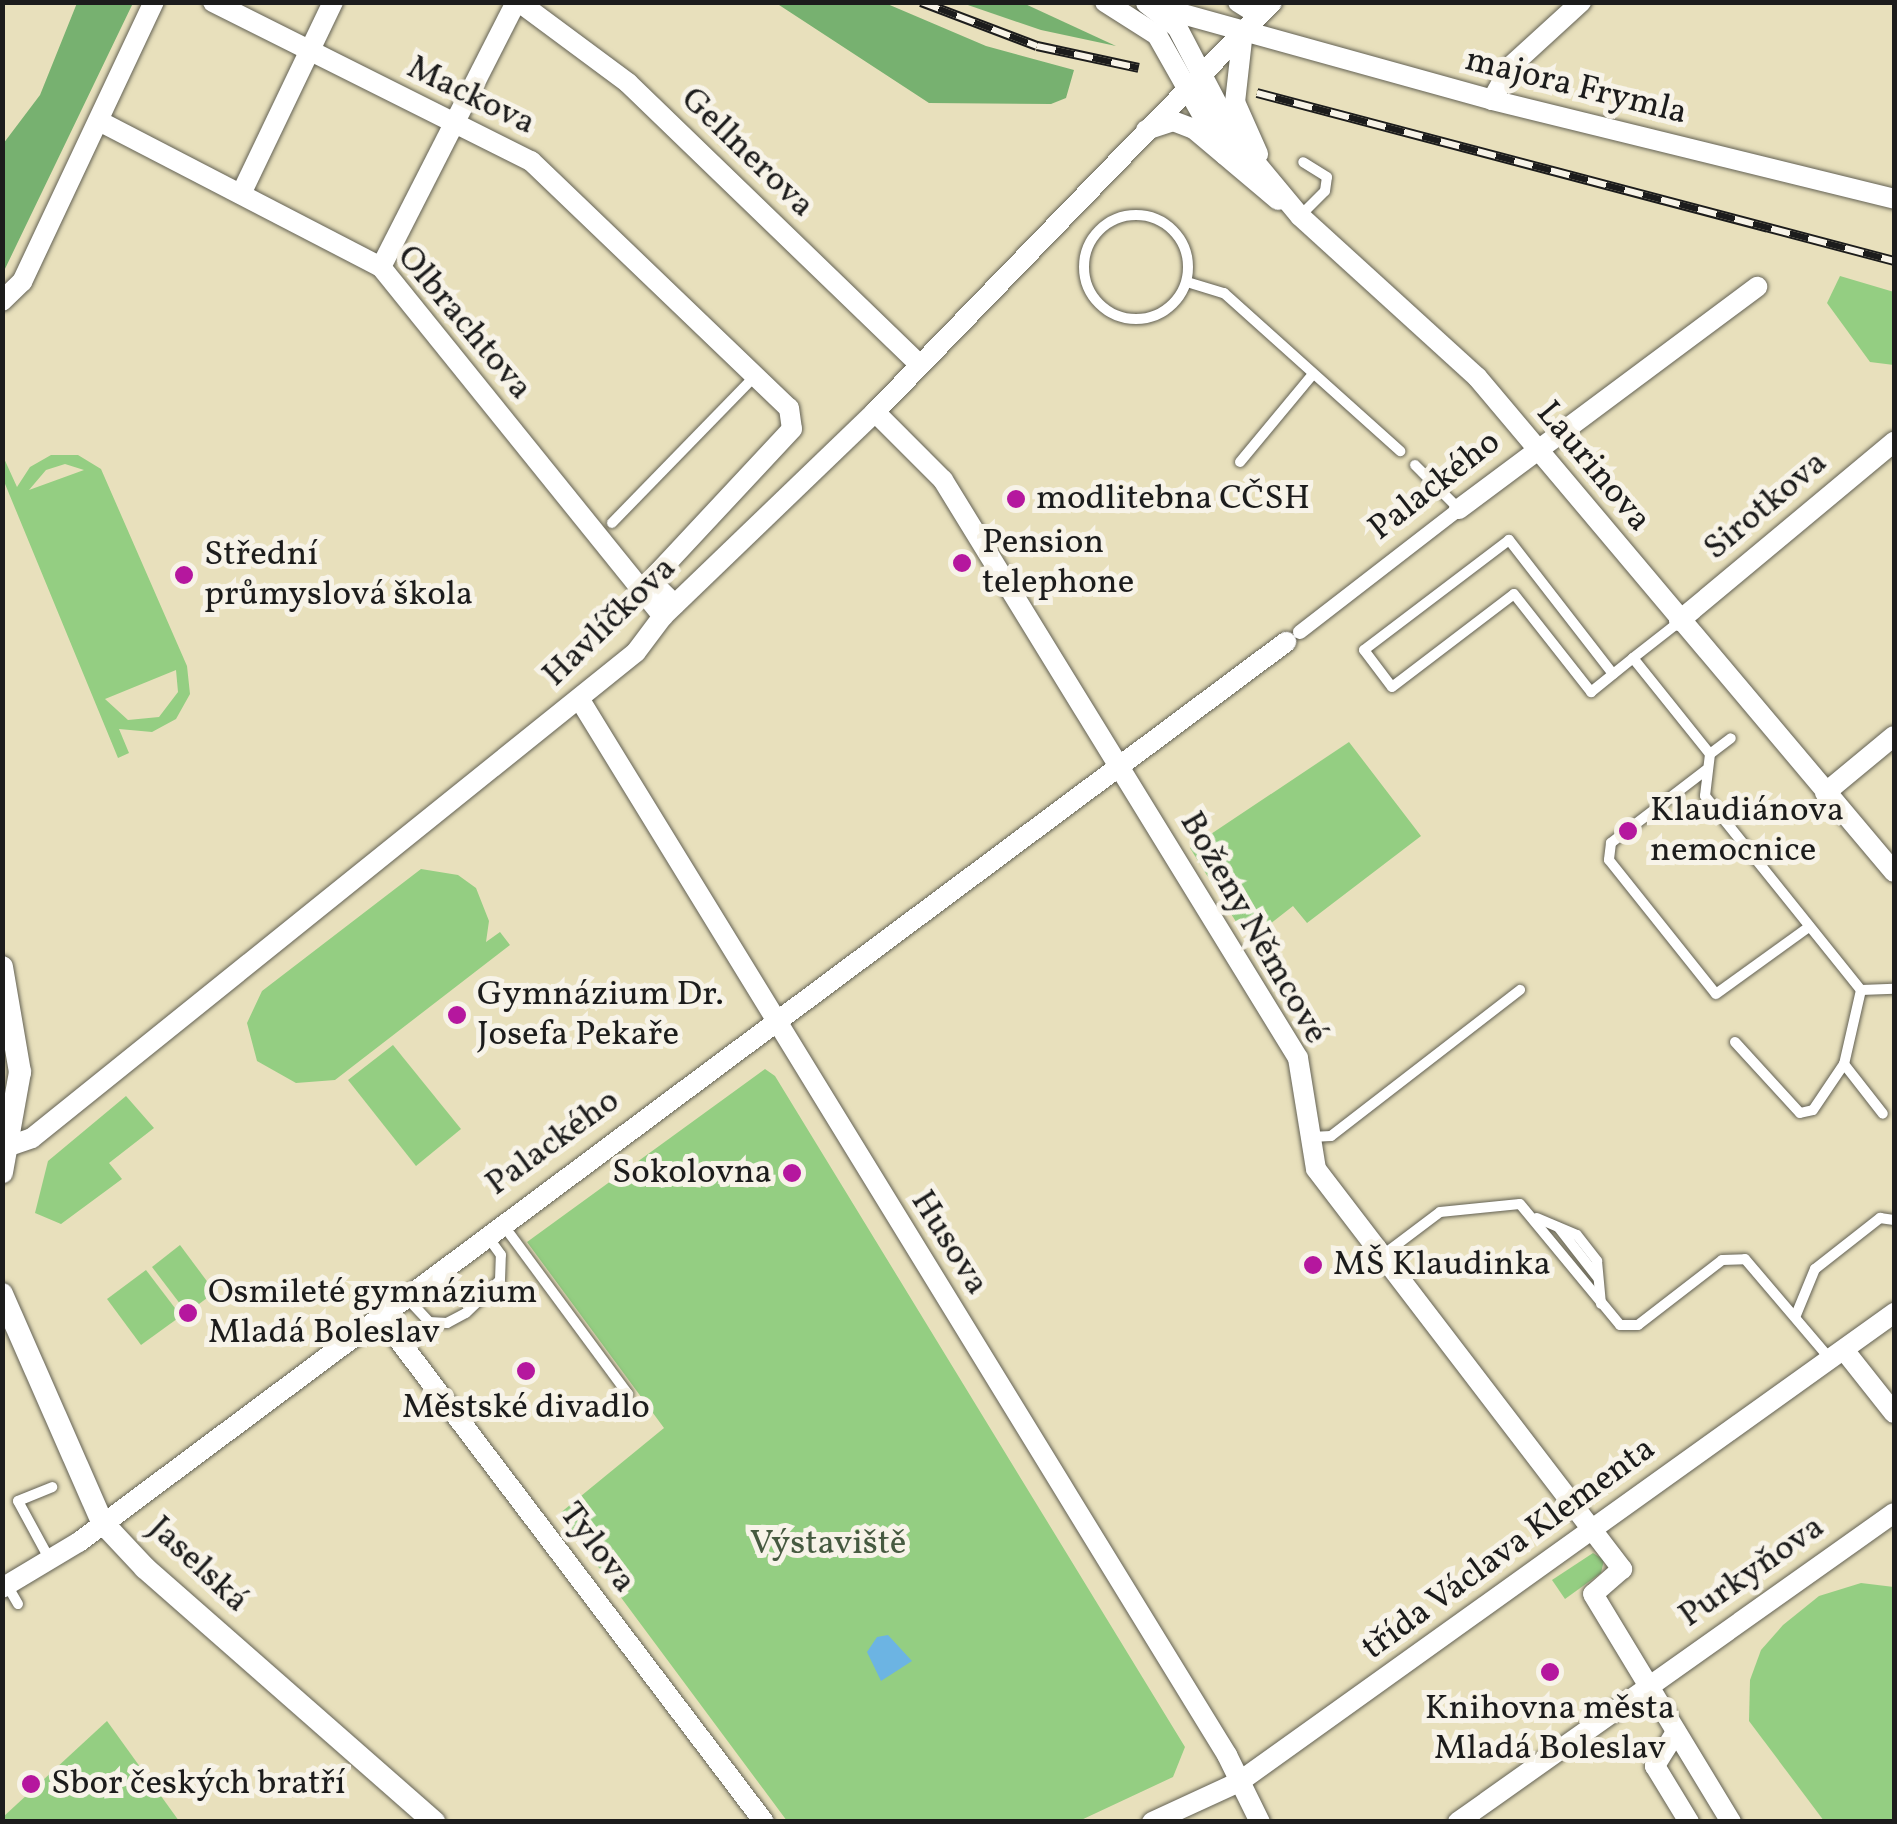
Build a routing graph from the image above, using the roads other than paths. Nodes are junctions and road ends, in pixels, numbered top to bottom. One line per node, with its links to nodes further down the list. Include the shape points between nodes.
1 (154, 2): 15 (street)
2 (213, 2): 11 (street, Mackova)
3 (333, 2): 11 (street)
4 (518, 2): 16 (street); 28 (street, Gellnerova, via 628,83)
5 (1105, 2): 12 (street, via 1146,24)
6 (1238, 2): 9 (street)
7 (1581, 2): 14 (street, via 1510,66)
8 (1144, 3): 10 (street, majora Frymla); 13 (street, via 1177,27)
9 (1265, 9): 10 (street, Havlíčkova)
10 (1243, 32): 13 (street, Havlíčkova); 14 (street, majora Frymla); 20 (street, via 1235,102)
11 (309, 52): 16 (street, Mackova); 21 (street)
12 (1169, 52): 13 (street); 17 (street, via 1168,87)
13 (1195, 79): 17 (street, Havlíčkova); 18 (street); 20 (street, Laurinova)
14 (1492, 100): 22 (street, majora Frymla)
15 (99, 121): 21 (street, Olbrachtova); 27 (street, via 22,282)
16 (453, 123): 24 (street); 30 (street, Mackova, via 531,160)
17 (1149, 125): 18 (street, via 1183,124); 28 (street, Havlíčkova)
18 (1224, 155): 23 (street)
19 (1303, 162): 23 (lane, via 1328,177 1325,191)
20 (1279, 187): 23 (street, Laurinova)
21 (242, 194): 24 (street, Olbrachtova)
22 (1892, 194)
23 (1300, 216): 33 (street, Laurinova, via 1477,377)
24 (381, 267): 39 (street, Olbrachtova)
25 (1187, 282): 25 (lane, via 1167,309 1135,319 1102,307 1085,278 1084,261 1099,230 1113,220 1147,216 1176,233 1185,248); 29 (lane, via 1224,294)
26 (1757, 287): 33 (street, Palackého)
27 (2, 301)
28 (918, 364): 31 (street, Havlíčkova)
29 (1314, 374): 34 (lane); 35 (lane)
30 (754, 378): 38 (lane); 39 (street, Mackova, via 790,408 792,428 662,564 657,587)
31 (875, 412): 39 (street, Havlíčkova); 48 (street, Boženy Němcové, via 943,480)
32 (1894, 442): 40 (street, Sirotkova)
33 (1537, 449): 37 (street, Palackého); 40 (street, Laurinova)
34 (1400, 451)
35 (1240, 462)
36 (1415, 465): 37 (lane)
37 (1459, 509): 41 (street, Palackého)
38 (612, 523)
39 (669, 610): 44 (street, Havlíčkova, via 636,652)
40 (1679, 621): 42 (lane); 50 (street, Laurinova)
41 (1293, 637): 48 (street, Palackého)
42 (1633, 658): 43 (lane); 47 (lane)
43 (1614, 674): 43 (lane, via 1509,540 1364,650 1392,686 1514,594 1591,692)
44 (580, 700): 57 (street, Husova); 62 (street, Havlíčkova, via 32,1138)
45 (1894, 736): 50 (street)
46 (1731, 738): 47 (lane)
47 (1710, 754): 49 (lane)
48 (1118, 765): 57 (street, Palackého); 61 (street, Boženy Němcové, via 1298,1058)
49 (1706, 770): 52 (lane, via 1705,796); 52 (lane, via 1611,844 1610,860 1716,994)
50 (1825, 794): 51 (street, Laurinova)
51 (1894, 872)
52 (1809, 926): 56 (lane)
53 (2, 967): 62 (street, via 20,1072)
54 (1894, 989): 56 (lane)
55 (1520, 990): 61 (lane, via 1332,1136)
56 (1861, 990): 59 (lane)
57 (775, 1020): 66 (street, Palackého); 85 (street, Husova)
58 (1735, 1042): 59 (lane, via 1800,1112 1813,1110)
59 (1844, 1064): 60 (lane)
60 (1883, 1114)
61 (1308, 1137): 67 (street, Boženy Němcové, via 1316,1169)
62 (6, 1144): 63 (street)
63 (2, 1172)
64 (1534, 1216): 67 (lane, via 1508,1203 1440,1212); 70 (lane); 70 (lane, via 1576,1235 1590,1253)
65 (1894, 1220): 73 (lane, via 1880,1218 1815,1269)
66 (493, 1227): 69 (street, Palackého); 69 (lane, via 500,1280 466,1313 447,1324 428,1322); 75 (lane)
67 (1382, 1256): 80 (street, Boženy Němcové)
68 (2, 1294): 79 (street, Jaselská)
69 (404, 1295): 72 (street, Palackého)
70 (1601, 1304): 73 (lane, via 1620,1324 1638,1326 1732,1258 1758,1267)
71 (1894, 1313): 74 (street, třída Václava Klementa)
72 (378, 1314): 79 (street, Palackého); 87 (street, Tylova)
73 (1796, 1315): 74 (lane)
74 (1837, 1354): 76 (street); 80 (street, třída Václava Klementa)
75 (628, 1394)
76 (1894, 1414)
77 (52, 1487): 81 (lane, via 18,1501)
78 (1894, 1513): 83 (street, Purkyňova)
79 (102, 1522): 81 (street, Palackého); 86 (street, Jaselská, via 145,1568)
80 (1592, 1528): 83 (street, Boženy Němcové, via 1622,1569 1592,1594); 85 (street, třída Václava Klementa)
81 (50, 1560): 82 (street, Palackého)
82 (9, 1592)
83 (1646, 1684): 84 (street); 90 (street, Purkyňova)
84 (1676, 1732): 91 (street, via 1656,1766); 92 (street)
85 (1239, 1782): 88 (street, třída Václava Klementa); 89 (street, Husova)
86 (434, 1822)
87 (764, 1822)
88 (1152, 1822)
89 (1260, 1822)
90 (1458, 1822)
91 (1689, 1822)
92 (1731, 1822)

